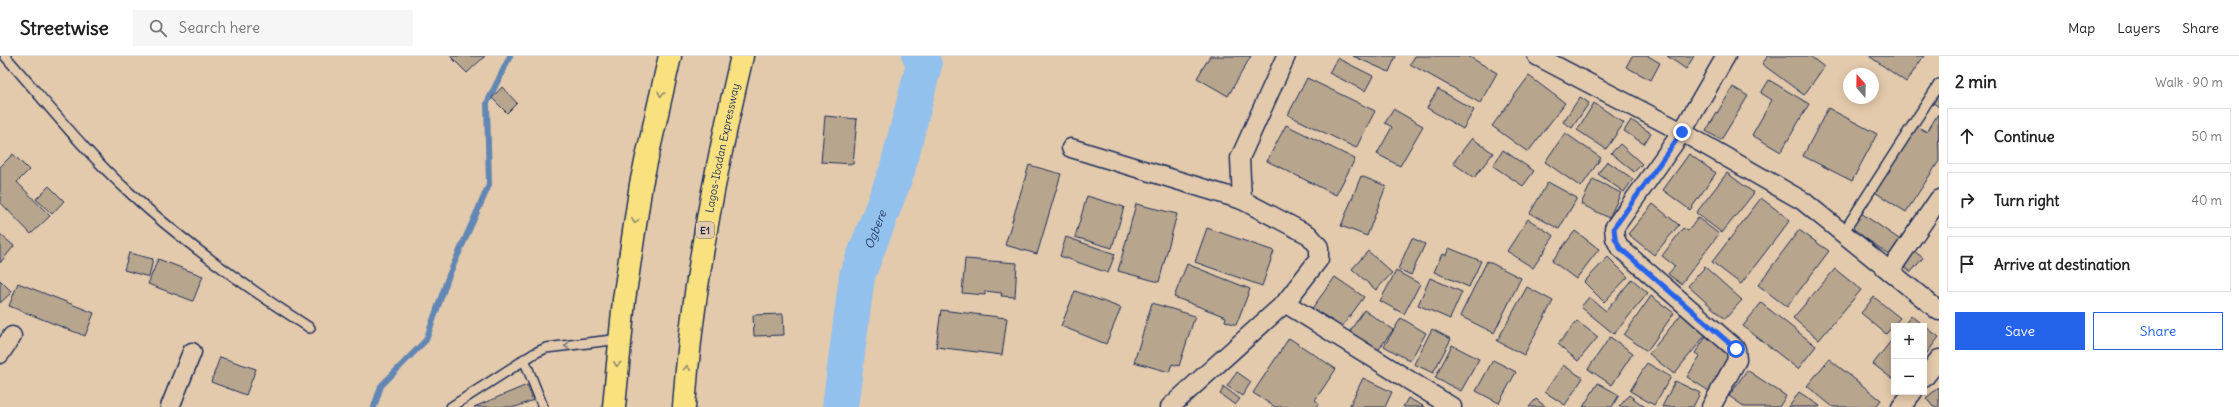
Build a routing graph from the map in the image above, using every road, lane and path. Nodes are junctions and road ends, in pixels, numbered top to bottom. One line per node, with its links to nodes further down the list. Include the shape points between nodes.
1 (5, 56): 16 (lane, via 70,132 130,193 202,255)
2 (670, 56): 18 (highway, one-way to 18, via 641,184)
3 (742, 56): 29 (highway, Lagos-Ibadan Expressway / E1, one-way to 3, via 688,354 705,235)
4 (1286, 56): 11 (street, via 1240,158)
5 (1537, 56): 8 (street)
6 (1726, 56): 8 (street)
7 (1939, 84): 12 (lane)
8 (1682, 132): 12 (street, via 1803,201); 32 (street, via 1614,228 1614,233 1620,248 1736,349 1737,360)
9 (1071, 148): 11 (street)
10 (1939, 199): 13 (street)
11 (1242, 200): 14 (street, via 1309,235 1319,247 1319,259)
12 (1843, 233): 13 (street)
13 (1890, 271): 15 (street)
14 (1285, 303): 30 (street); 31 (street)
15 (1939, 311)
16 (310, 328)
17 (12, 336): 20 (street)
18 (620, 339): 21 (lane, one-way to 21, via 546,348); 28 (highway, one-way to 28)
19 (192, 352): 25 (street)
20 (0, 354)
21 (524, 359): 26 (lane); 27 (lane)
22 (1939, 359): 23 (street)
23 (1927, 374)
24 (1910, 395): 33 (street)
25 (170, 407)
26 (451, 407)
27 (543, 407)
28 (614, 407)
29 (684, 407)
30 (1170, 407)
31 (1452, 407)
32 (1711, 407)
33 (1900, 407)

